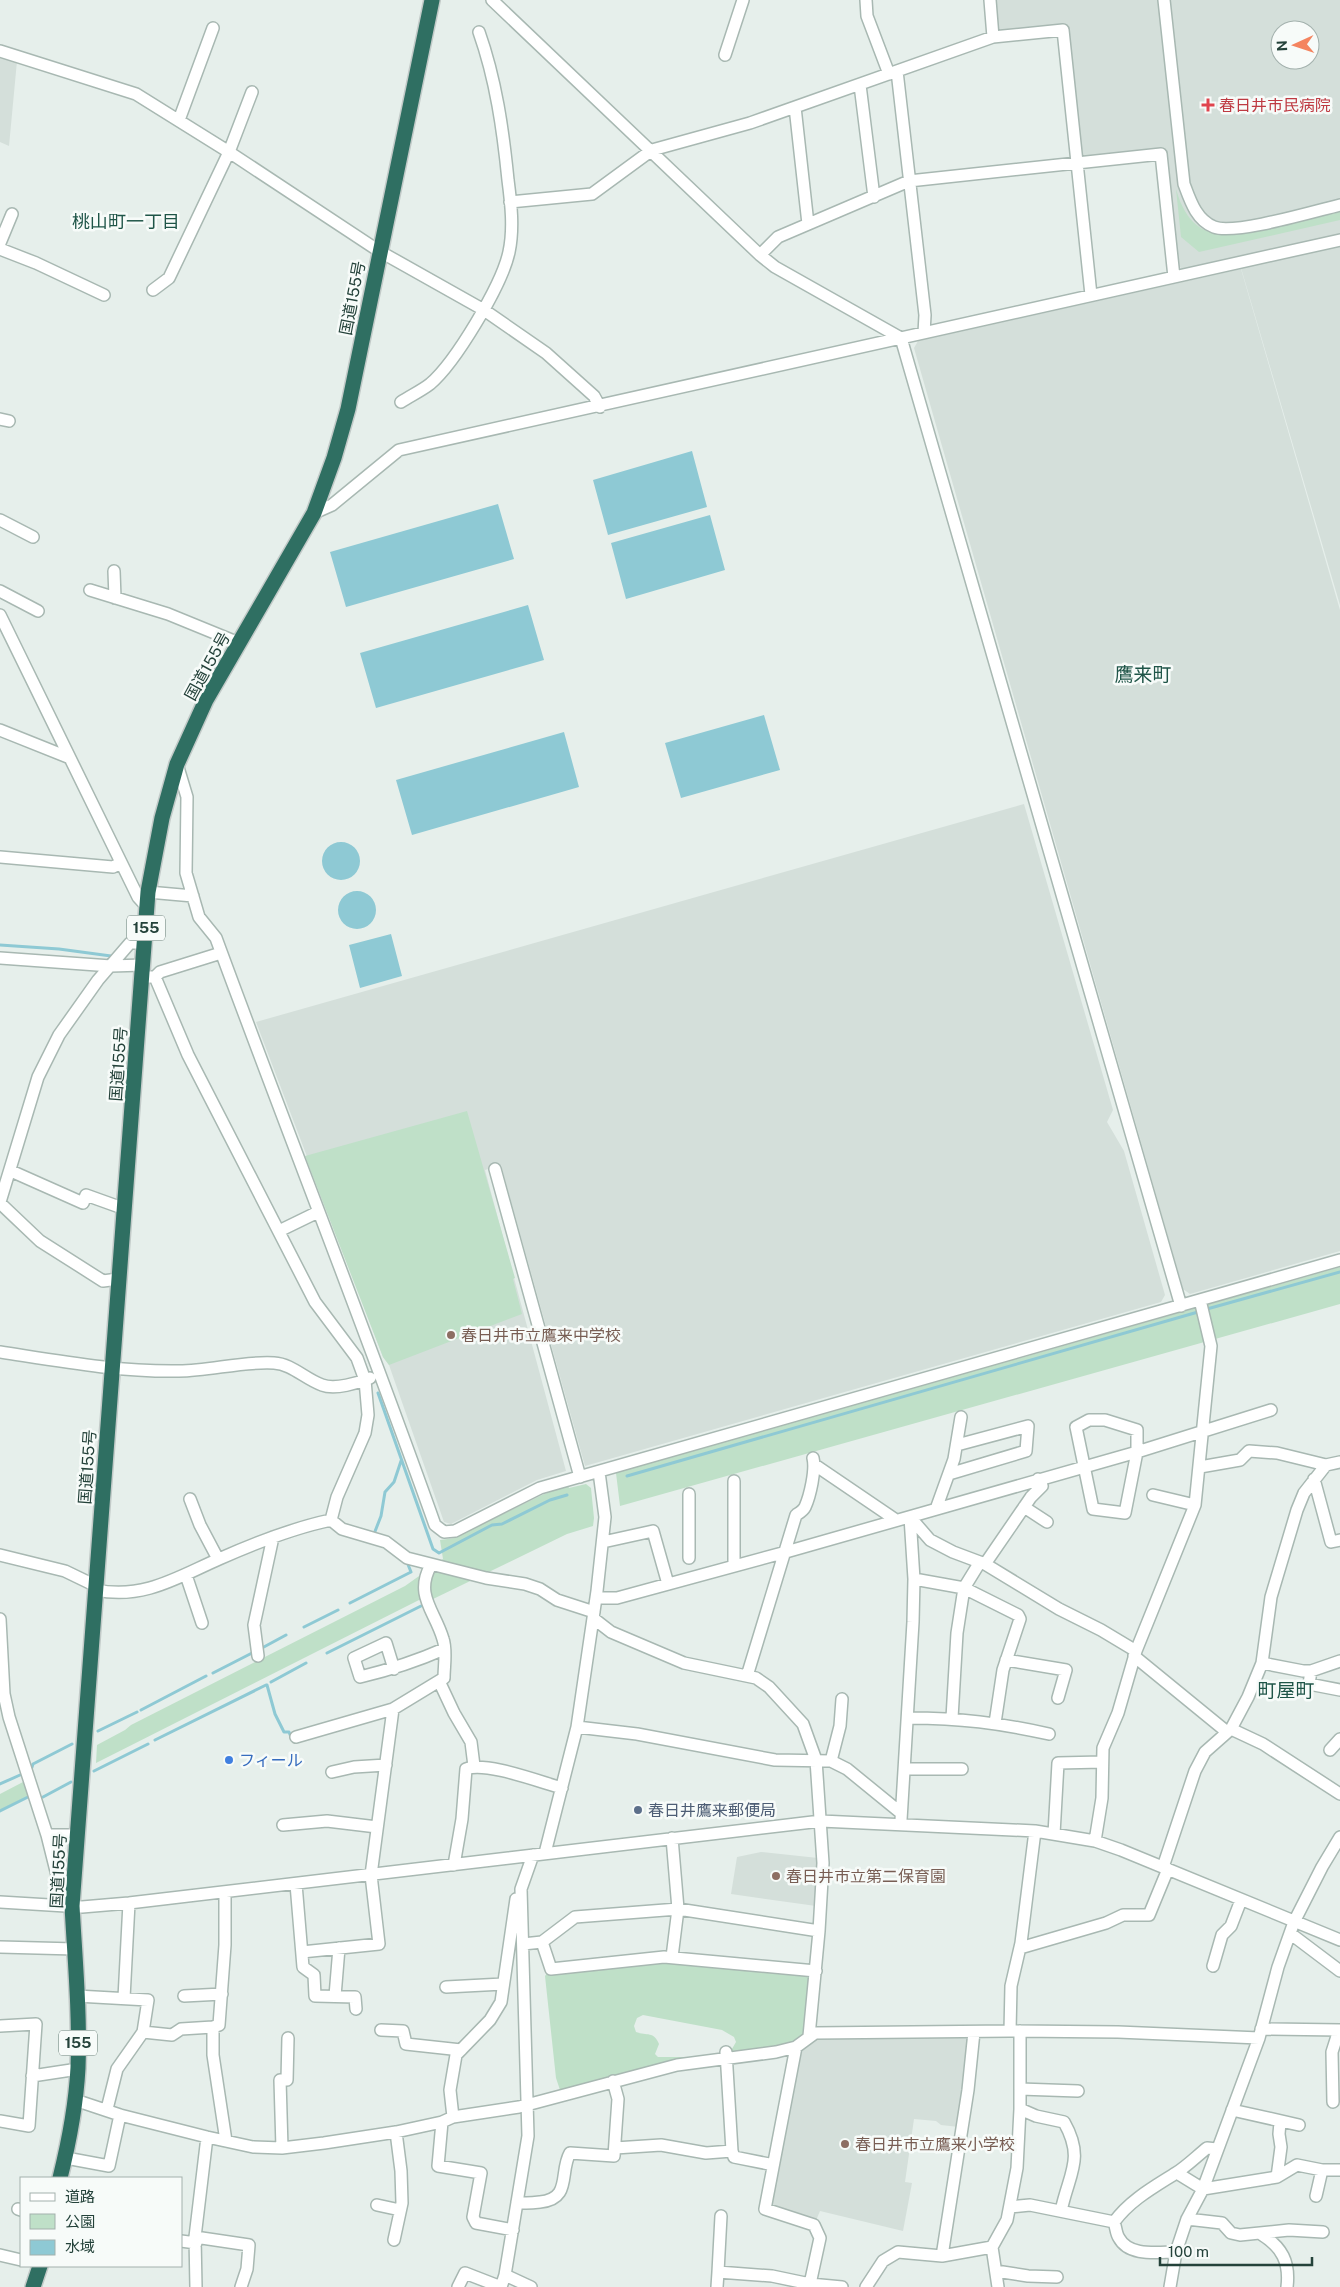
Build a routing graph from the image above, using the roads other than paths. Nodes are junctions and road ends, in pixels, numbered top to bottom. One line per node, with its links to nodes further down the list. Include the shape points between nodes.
1 (432, 0): 29 (highway, 国道155号 / 155)
2 (492, 0): 17 (street)
3 (743, 0): 11 (street)
4 (866, 0): 12 (street, via 866,16)
5 (990, 0): 9 (street)
6 (1164, 0): 23 (street, via 1184,184 1191,204 1200,216 1214,227 1233,229)
7 (212, 28): 16 (street)
8 (479, 32): 22 (street, via 489,60 502,121)
9 (993, 37): 12 (street); 19 (street, via 1064,30)
10 (0, 51): 16 (street, via 136,94)
11 (725, 55)
12 (893, 73): 13 (street); 20 (street)
13 (860, 85): 15 (street); 21 (street)
14 (252, 92): 18 (street)
15 (795, 107): 17 (street); 25 (street)
16 (179, 120): 18 (street)
17 (652, 150): 22 (street, via 592,194); 30 (street)
18 (229, 152): 29 (street); 32 (street, via 169,278)
19 (1078, 164): 20 (street); 31 (street, via 1161,154); 34 (street)
20 (909, 181): 21 (street); 36 (street, via 925,315)
21 (874, 197): 25 (street)
22 (510, 202): 35 (street, via 509,252)
23 (1340, 205)
24 (12, 214): 27 (street)
25 (808, 224): 30 (street, via 778,237)
26 (1340, 240): 31 (street)
27 (0, 243)
28 (0, 249): 33 (street)
29 (379, 251): 35 (street); 40 (highway, 国道155号 / 155, via 348,410)
30 (760, 255): 37 (street, via 775,267)
31 (1174, 277): 34 (street)
32 (153, 290)
33 (104, 295)
34 (1092, 295): 36 (street)
35 (484, 310): 38 (street, via 461,346 430,383); 39 (street, via 546,353 594,396)
36 (924, 333): 37 (street)
37 (901, 338): 39 (street); 71 (street)
38 (401, 402)
39 (600, 407): 40 (street, via 399,450 332,505)
40 (314, 513): 49 (highway, 国道155号 / 155)
41 (0, 520): 42 (street)
42 (33, 536)
43 (114, 571): 46 (street)
44 (90, 590): 46 (street)
45 (0, 591): 47 (street)
46 (115, 598): 49 (street, via 168,614)
47 (38, 611)
48 (0, 616): 51 (street)
49 (239, 643): 52 (highway, 国道155号 / 155, via 206,700)
50 (0, 730): 51 (street)
51 (70, 758): 54 (street)
52 (177, 764): 55 (street, via 187,797 186,873); 56 (highway, 国道155号 / 155, via 162,818)
53 (0, 856): 54 (street, via 113,866)
54 (121, 863): 56 (street, via 138,897)
55 (193, 896): 56 (street); 58 (street, via 199,918 216,938)
56 (148, 899): 57 (highway, 国道155号 / 155)
57 (145, 943): 60 (street, via 130,943); 61 (highway, 国道155号 / 155)
58 (221, 952): 61 (street, via 160,972); 66 (street)
59 (0, 958): 60 (street)
60 (111, 966): 61 (street); 63 (street, via 59,1035 38,1077)
61 (146, 973): 65 (highway, 国道155号 / 155); 67 (street)
62 (495, 1169): 87 (street)
63 (11, 1171): 64 (street); 65 (street, via 83,1203 86,1195)
64 (1, 1198): 69 (street, via 40,1241 103,1281)
65 (125, 1209): 69 (highway, 国道155号 / 155)
66 (318, 1212): 67 (street); 74 (street)
67 (279, 1231): 75 (street, via 315,1302 357,1358)
68 (1340, 1260): 70 (street)
69 (118, 1279): 73 (highway, 国道155号 / 155)
70 (1200, 1300): 71 (street); 78 (street, via 1211,1346)
71 (1181, 1306): 85 (street)
72 (0, 1352): 73 (street)
73 (112, 1368): 75 (street, via 177,1371 276,1363 324,1386); 114 (highway, 国道155号 / 155)
74 (381, 1374): 75 (street); 87 (street, via 435,1525 444,1532 454,1532 540,1488)
75 (365, 1380): 98 (street, via 366,1433 337,1497)
76 (1271, 1410): 78 (street)
77 (961, 1417): 79 (street)
78 (1203, 1432): 80 (street); 84 (street)
79 (957, 1445): 86 (street); 86 (street, via 1028,1426 1026,1451)
80 (1137, 1452): 83 (street); 83 (street, via 1136,1430 1105,1420 1089,1420 1076,1427); 83 (street, via 1125,1513 1092,1509)
81 (1340, 1462): 82 (street)
82 (1326, 1465): 84 (street, via 1277,1453 1249,1451 1240,1460); 89 (street)
83 (1084, 1466): 88 (street)
84 (1200, 1467): 94 (street)
85 (599, 1472): 87 (street); 103 (street, via 605,1517)
86 (949, 1474): 96 (street)
87 (580, 1477)
88 (1038, 1479): 95 (street, via 1042,1486); 96 (street)
89 (1314, 1479): 102 (street, via 1331,1542); 125 (street, via 1297,1510 1271,1597)
90 (734, 1481): 108 (street)
91 (689, 1494): 106 (street)
92 (1153, 1495): 94 (street)
93 (190, 1498): 107 (street)
94 (1195, 1505): 121 (street)
95 (1024, 1507): 100 (street); 109 (street)
96 (936, 1509): 97 (street)
97 (910, 1517): 99 (street); 109 (street, via 930,1540); 112 (street)
98 (331, 1520): 101 (street); 110 (street, via 342,1529 386,1542 407,1558)
99 (896, 1520): 104 (street); 104 (street, via 814,1462 804,1509 796,1515)
100 (1047, 1522)
101 (273, 1537): 107 (street); 122 (street, via 254,1625)
102 (1340, 1540)
103 (603, 1542): 113 (street, via 653,1530); 116 (street)
104 (786, 1552): 113 (street); 128 (street)
105 (0, 1555): 114 (street, via 65,1571)
106 (689, 1558)
107 (218, 1559): 111 (street)
108 (734, 1562)
109 (983, 1563): 115 (street); 121 (street, via 1101,1630)
110 (431, 1565): 117 (street, via 525,1584); 120 (street, via 424,1582 426,1599 444,1640)
111 (186, 1575): 114 (street, via 129,1593 112,1593); 119 (street)
112 (914, 1579): 115 (street); 135 (street)
113 (668, 1584): 116 (street, via 617,1598)
114 (96, 1588): 161 (highway, 国道155号 / 155)
115 (964, 1588): 123 (street, via 1018,1615 1020,1619); 136 (street, via 956,1633)
116 (596, 1598): 117 (street)
117 (593, 1615): 128 (street, via 611,1632 651,1651 684,1663); 138 (street)
118 (0, 1619): 134 (street)
119 (202, 1623)
120 (444, 1649): 126 (street); 129 (street, via 444,1678)
121 (1135, 1654): 139 (street); 146 (street, via 1118,1713 1103,1748)
122 (258, 1656)
123 (1006, 1660): 131 (street, via 1066,1670); 137 (street)
124 (1340, 1661): 127 (street)
125 (1262, 1663): 127 (street); 139 (street)
126 (394, 1669)
127 (1311, 1671): 130 (street, via 1309,1684)
128 (747, 1676): 144 (street, via 756,1678 769,1688 803,1724)
129 (439, 1681): 133 (street); 148 (street, via 471,1742)
130 (1340, 1690)
131 (1058, 1698)
132 (842, 1699): 145 (street, via 840,1726)
133 (393, 1709): 141 (street); 147 (street)
134 (4, 1717): 160 (street)
135 (909, 1718): 136 (street); 149 (street)
136 (952, 1718): 137 (street)
137 (995, 1722): 140 (street)
138 (577, 1727): 144 (street, via 775,1760); 152 (street)
139 (1229, 1731): 153 (street, via 1263,1744); 168 (street, via 1204,1752 1195,1771)
140 (1049, 1734)
141 (296, 1737)
142 (1340, 1739): 143 (street)
143 (1330, 1750)
144 (816, 1760): 145 (street); 155 (street)
145 (831, 1761): 154 (street, via 847,1769)
146 (1102, 1762): 159 (street, via 1058,1763); 164 (street, via 1102,1798)
147 (386, 1764): 151 (street); 157 (street)
148 (474, 1766): 152 (street); 167 (street, via 466,1769)
149 (905, 1769): 150 (street); 154 (street)
150 (962, 1769)
151 (332, 1772)
152 (562, 1788): 165 (street)
153 (1340, 1794)
154 (901, 1819): 155 (street); 158 (street)
155 (821, 1821): 163 (street); 180 (street, via 823,1862)
156 (283, 1826): 157 (street, via 326,1821)
157 (377, 1826): 169 (street)
158 (1035, 1831): 159 (street); 187 (street)
159 (1054, 1834): 164 (street)
160 (47, 1835): 161 (street); 170 (street)
161 (78, 1835): 177 (highway, 国道155号 / 155)
162 (1340, 1837): 179 (street)
163 (672, 1838): 165 (street); 178 (street)
164 (1095, 1841): 168 (street)
165 (545, 1853): 166 (street)
166 (533, 1855): 167 (street); 172 (street)
167 (454, 1865): 169 (street)
168 (1166, 1868): 174 (street); 187 (street, via 1149,1915 1123,1915)
169 (371, 1876): 171 (street); 186 (street, via 379,1944)
170 (58, 1879)
171 (296, 1884): 173 (street); 189 (street)
172 (521, 1889): 184 (street); 194 (street, via 516,1896)
173 (225, 1892): 176 (street); 196 (street)
174 (1241, 1900): 179 (street); 191 (street, via 1231,1926 1222,1936)
175 (0, 1902): 177 (street)
176 (128, 1903): 177 (street); 200 (street)
177 (72, 1906): 188 (highway, 国道155号 / 155)
178 (678, 1908): 180 (street); 183 (street, via 575,1917); 190 (street)
179 (1294, 1922): 181 (street); 182 (street)
180 (819, 1931): 192 (street)
181 (1291, 1934): 193 (street); 209 (street)
182 (1340, 1940)
183 (542, 1942): 184 (street); 190 (street, via 551,1969)
184 (523, 1944): 222 (street)
185 (0, 1947): 188 (street)
186 (339, 1948): 189 (street); 199 (street)
187 (1020, 1948): 206 (street, via 1011,1986)
188 (74, 1949): 197 (highway, 国道155号 / 155)
189 (302, 1952): 199 (street, via 303,1967 314,1975 316,1996)
190 (672, 1957): 192 (street)
191 (1213, 1966)
192 (816, 1971): 210 (street)
193 (1340, 1971)
194 (503, 1984): 195 (street); 213 (street, via 501,2002 490,2020)
195 (446, 1987)
196 (222, 1994): 198 (street); 203 (street, via 219,2025)
197 (77, 1996): 200 (street); 215 (highway, 国道155号 / 155)
198 (184, 1996)
199 (335, 1996): 201 (street, via 355,1997)
200 (124, 1998): 207 (street, via 148,2000)
201 (356, 2009)
202 (0, 2026): 216 (street, via 36,2024)
203 (213, 2028): 207 (street, via 181,2029 172,2035); 234 (street)
204 (381, 2030): 213 (street, via 403,2031 406,2044)
205 (1339, 2030): 209 (street); 221 (street, via 1332,2052)
206 (1015, 2031): 208 (street); 209 (street); 218 (street)
207 (142, 2032): 223 (street, via 117,2069)
208 (974, 2032): 210 (street, via 815,2033); 265 (street)
209 (1260, 2033): 225 (street)
210 (809, 2036): 212 (street)
211 (288, 2038): 235 (street, via 287,2080 280,2080)
212 (796, 2047): 214 (street, via 776,2052); 240 (street)
213 (461, 2050): 227 (street, via 456,2055 450,2090)
214 (726, 2054): 217 (street); 238 (street)
215 (78, 2069): 216 (street); 220 (highway, 国道155号 / 155)
216 (32, 2076): 228 (street, via 29,2126)
217 (613, 2082): 222 (street); 236 (street, via 618,2099)
218 (1020, 2089): 219 (street); 224 (street)
219 (1078, 2091)
220 (75, 2100): 223 (street); 239 (highway, 国道155号 / 155)
221 (1333, 2102)
222 (527, 2104): 227 (street); 248 (street, via 528,2136)
223 (106, 2109): 226 (street)
224 (1020, 2109): 250 (street, via 1017,2168); 252 (street, via 1064,2122 1072,2136 1075,2164)
225 (1232, 2110): 230 (street); 237 (street)
226 (120, 2115): 233 (street); 239 (street, via 109,2166)
227 (453, 2117): 229 (street)
228 (0, 2121)
229 (442, 2122): 232 (street); 256 (street, via 438,2166 481,2173 473,2217 476,2223)
230 (1280, 2122): 231 (street); 245 (street)
231 (1299, 2125)
232 (396, 2132): 235 (street); 251 (street, via 401,2171)
233 (207, 2137): 234 (street); 259 (street)
234 (226, 2141): 235 (street, via 252,2147)
235 (282, 2148)
236 (615, 2148): 238 (street, via 661,2145 706,2152); 248 (street, via 614,2156 570,2153 558,2195 544,2202)
237 (1217, 2149): 243 (street, via 1207,2148); 246 (street)
238 (732, 2151): 240 (street, via 734,2157)
239 (66, 2158): 244 (highway, 国道155号 / 155)
240 (773, 2167): 272 (street, via 764,2209 814,2225 820,2238)
241 (1322, 2170): 242 (street); 245 (street, via 1297,2165); 247 (street)
242 (1340, 2170)
243 (1177, 2173): 246 (street); 255 (street, via 1146,2192)
244 (60, 2177)
245 (1277, 2177): 246 (street)
246 (1203, 2189): 254 (street)
247 (1316, 2196)
248 (517, 2202): 256 (street)
249 (377, 2205): 251 (street)
250 (1010, 2207): 252 (street, via 1030,2205); 262 (street, via 1007,2220)
251 (400, 2210): 260 (street)
252 (1061, 2211): 255 (street)
253 (722, 2216): 269 (street)
254 (1186, 2219): 258 (street, via 1222,2223 1231,2233); 263 (street)
255 (1114, 2222): 263 (street, via 1119,2238 1136,2251)
256 (512, 2230): 270 (street)
257 (1323, 2232): 258 (street, via 1289,2230)
258 (1261, 2234): 284 (street, via 1276,2243 1286,2264)
259 (195, 2240): 261 (street); 274 (street); 275 (street, via 249,2246)
260 (394, 2240)
261 (182, 2242)
262 (992, 2247): 265 (street); 268 (street)
263 (1176, 2252): 283 (street)
264 (0, 2255): 266 (street)
265 (942, 2256): 281 (street, via 908,2252 890,2255)
266 (20, 2260)
267 (40, 2267): 273 (highway)
268 (996, 2271): 271 (street); 282 (street)
269 (718, 2272): 272 (street, via 772,2276); 279 (street)
270 (505, 2276): 277 (street); 278 (street)
271 (1057, 2277)
272 (809, 2285): 280 (street)
273 (34, 2287)
274 (196, 2287)
275 (241, 2287)
276 (458, 2287): 277 (street, via 464,2273)
277 (501, 2287)
278 (530, 2287)
279 (717, 2287)
280 (842, 2287)
281 (866, 2287)
282 (998, 2287)
283 (1170, 2287)
284 (1287, 2287)

